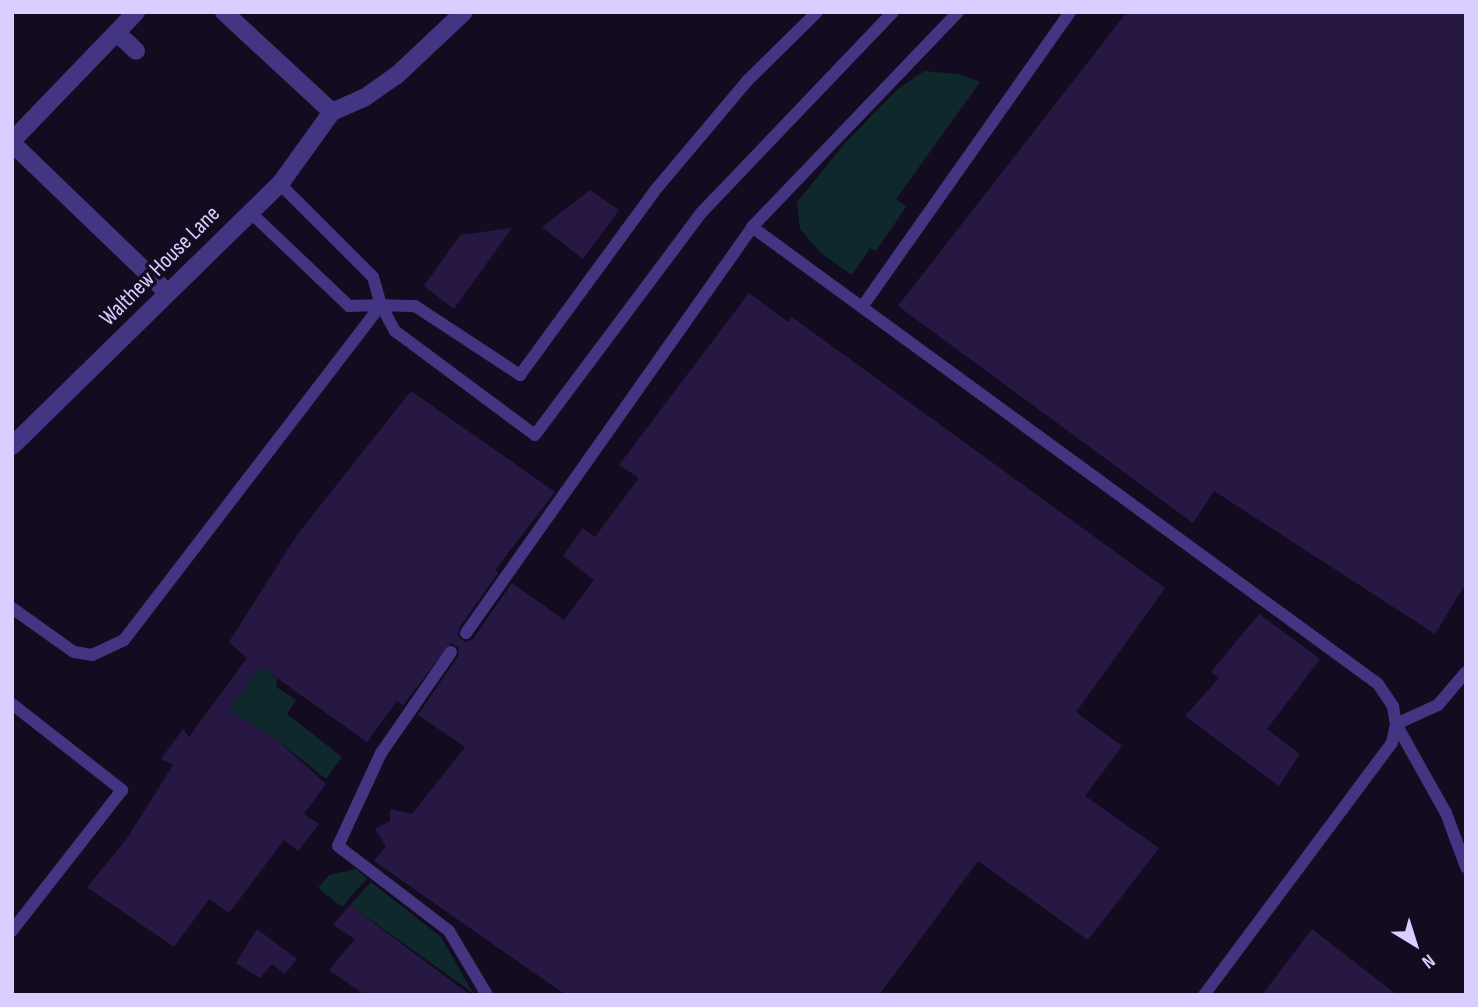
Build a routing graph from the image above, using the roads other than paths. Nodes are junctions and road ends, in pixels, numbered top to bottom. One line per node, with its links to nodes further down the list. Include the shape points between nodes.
1 (136, 12): 8 (street)
2 (224, 12): 10 (street)
3 (464, 12): 10 (street, via 396,76 364,99)
4 (817, 12): 16 (lane, via 747,81 657,188 520,375 415,306)
5 (893, 12): 16 (lane, via 701,213 536,435 395,331)
6 (958, 12): 14 (lane)
7 (1070, 12): 17 (lane)
8 (117, 33): 9 (street); 11 (street)
9 (136, 51)
10 (332, 112): 12 (street, Walthew House Lane)
11 (12, 142): 15 (street)
12 (280, 184): 13 (street, Walthew House Lane); 16 (lane, via 373,277)
13 (250, 212): 15 (street, Walthew House Lane); 16 (lane, via 349,306)
14 (752, 227): 17 (lane); 20 (lane)
15 (168, 293): 18 (street, Walthew House Lane)
16 (381, 305): 19 (lane, via 124,640 92,655 74,652)
17 (862, 307): 24 (lane, via 1378,684 1393,706)
18 (12, 446)
19 (12, 608)
20 (466, 633)
21 (451, 652): 27 (lane, via 381,753 338,846 449,931)
22 (1466, 672): 24 (lane, via 1438,705)
23 (12, 704): 26 (lane, via 122,790)
24 (1396, 724): 25 (lane, via 1446,813); 28 (lane, via 1392,743)
25 (1466, 867)
26 (12, 931)
27 (487, 995)
28 (1204, 995)

